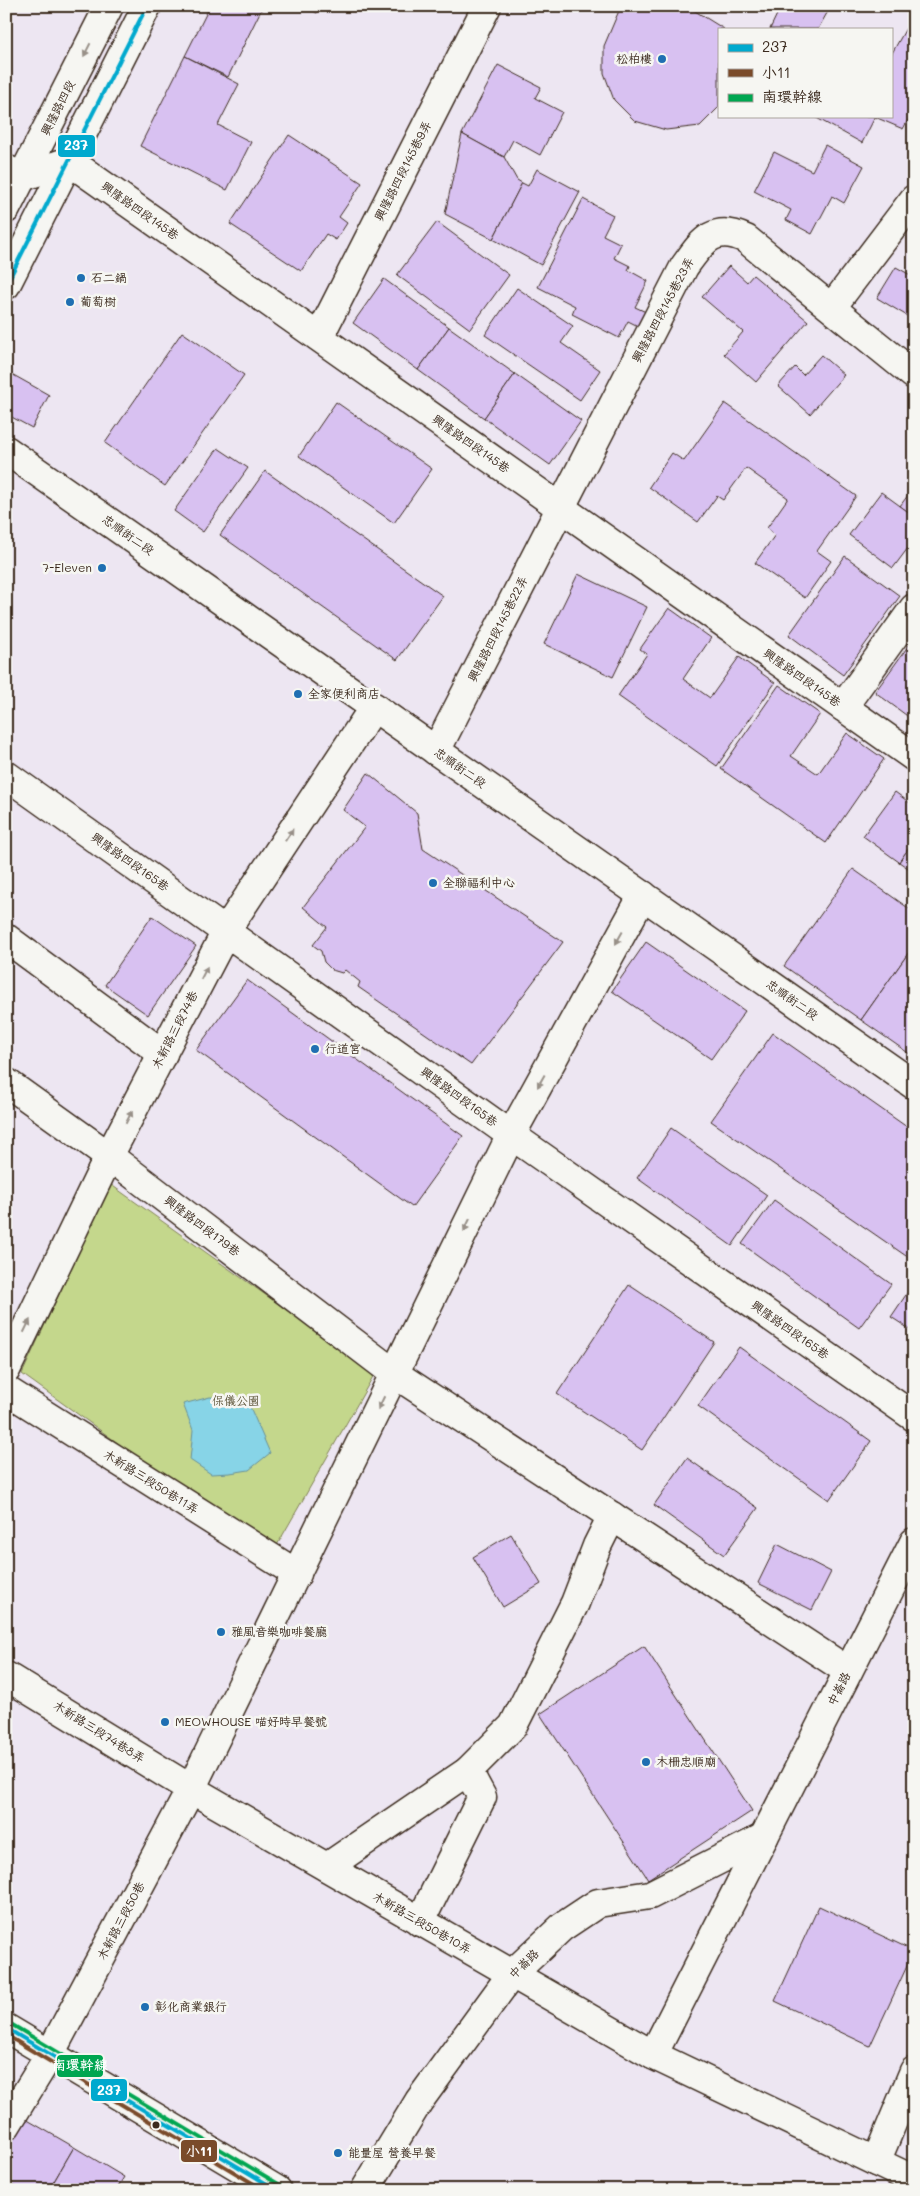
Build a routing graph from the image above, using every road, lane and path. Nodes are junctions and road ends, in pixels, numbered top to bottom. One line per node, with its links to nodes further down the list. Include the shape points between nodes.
1 (148, 6): 4 (street)
2 (487, 6): 10 (street, 興隆路四段145巷9弄)
3 (103, 9): 5 (street, 興隆路四段, one-way to 5)
4 (69, 161): 5 (street); 8 (street); 10 (street, 興隆路四段145巷)
5 (14, 173): 7 (street, 興隆路四段)
6 (914, 199): 9 (street)
7 (6, 209)
8 (6, 286)
9 (832, 308): 11 (street, 興隆路四段145巷23弄); 13 (street, 興隆路四段145巷23弄, via 746,239 731,232 716,234 700,245 684,267)
10 (319, 337): 13 (street, 興隆路四段145巷)
11 (914, 375)
12 (6, 450): 15 (street, 忠順街二段)
13 (561, 508): 16 (street, 興隆路四段145巷); 17 (street, 興隆路四段145巷22弄)
14 (914, 608): 16 (street)
15 (374, 707): 17 (street, 忠順街二段); 21 (street, 木新路三段74巷, one-way to 15)
16 (844, 707): 18 (street, 興隆路四段145巷)
17 (436, 751): 20 (street, 忠順街二段)
18 (914, 757)
19 (6, 775): 21 (street, 興隆路四段165巷)
20 (642, 896): 25 (street, 忠順街二段); 26 (street, 木新路三段50巷, one-way to 26)
21 (226, 930): 23 (street, 木新路三段74巷, one-way to 21); 26 (street, 興隆路四段165巷)
22 (6, 938): 23 (street)
23 (163, 1054): 27 (street, 木新路三段74巷, one-way to 23)
24 (6, 1082): 27 (street, 興隆路四段179巷)
25 (914, 1086)
26 (511, 1135): 29 (street, 木新路三段50巷, one-way to 29); 31 (street, 興隆路四段165巷)
27 (109, 1156): 28 (street, 木新路三段74巷, one-way to 27); 29 (street, 興隆路四段179巷)
28 (6, 1370)
29 (396, 1374): 32 (street, 興隆路四段179巷); 34 (street, 木新路三段50巷, one-way to 34)
30 (6, 1390): 34 (street, 木新路三段50巷11弄)
31 (914, 1417)
32 (612, 1516): 36 (street, 興隆路四段179巷); 38 (street, via 575,1604 513,1726)
33 (914, 1542): 35 (street, 中崙路)
34 (296, 1574): 39 (street, 木新路三段50巷)
35 (902, 1590): 36 (street, 中崙路)
36 (848, 1671): 40 (street, 中崙路)
37 (6, 1676): 39 (street, 木新路三段74巷8弄)
38 (468, 1771): 41 (street); 42 (street, via 482,1797)
39 (191, 1789): 41 (street, 木新路三段50巷10弄); 45 (street, 木新路三段50巷)
40 (764, 1836): 43 (street, 中崙路, via 650,1895 598,1903 562,1928); 46 (street, 中崙路)
41 (327, 1868): 42 (street, 木新路三段50巷10弄)
42 (420, 1922): 43 (street, 木新路三段50巷10弄)
43 (511, 1975): 46 (street, 木新路三段50巷10弄); 52 (street, 中崙路, via 413,2111)
44 (6, 2028): 45 (street)
45 (50, 2054): 48 (street, 木新路三段50巷); 51 (street)
46 (653, 2055): 49 (street, 木新路三段50巷10弄)
47 (914, 2071): 49 (street)
48 (6, 2126)
49 (876, 2162): 50 (street, 木新路三段50巷10弄)
50 (914, 2180)
51 (278, 2190)
52 (365, 2190)

